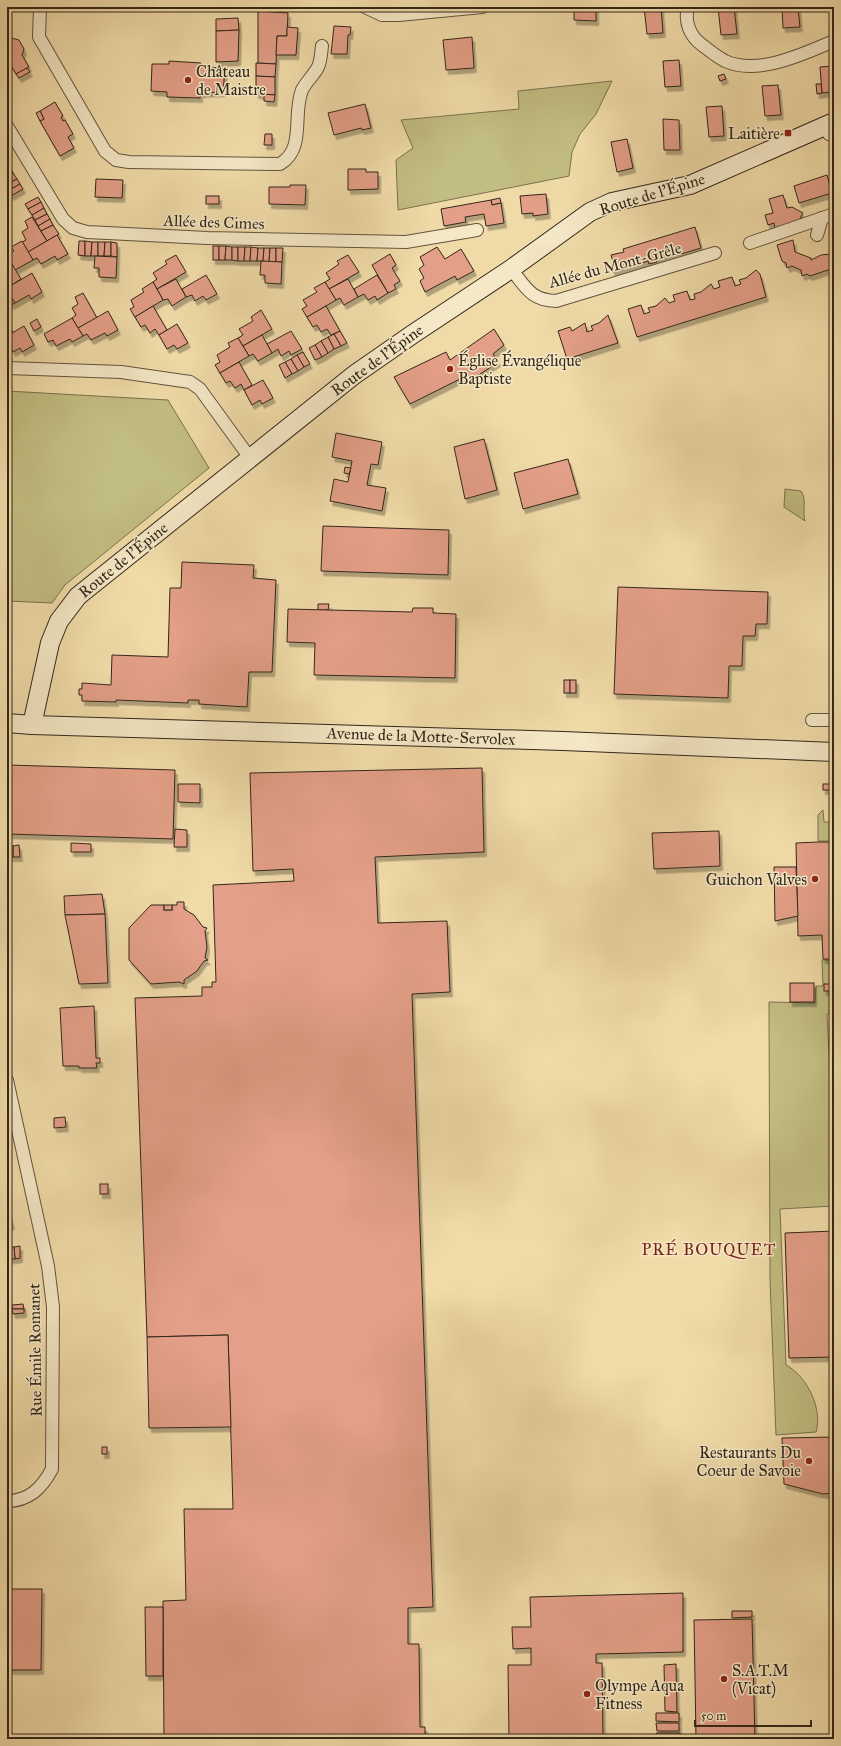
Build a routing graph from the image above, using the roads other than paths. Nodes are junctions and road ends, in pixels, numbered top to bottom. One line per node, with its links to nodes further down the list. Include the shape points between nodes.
1 (40, 7): 6 (street, via 40,37 97,138 105,151 116,160 130,162 280,164 290,158 295,148 302,90 318,67)
2 (365, 7): 3 (street, via 382,15)
3 (482, 7)
4 (688, 7): 5 (street, via 686,16 689,30 698,42 725,61 744,66 763,66)
5 (834, 41)
6 (322, 46)
7 (7, 126): 11 (street, Allée des Cimes, via 63,219 73,228 87,232 207,238 406,242)
8 (830, 128): 15 (street, Route de l'Épine, via 690,185 612,202 590,212)
9 (834, 214): 10 (street)
10 (822, 218): 12 (street); 13 (street)
11 (477, 230)
12 (817, 235)
13 (750, 243)
14 (715, 253): 15 (street, Allée du Mont-Grêle, via 556,301 543,300 532,295)
15 (512, 269): 17 (street, Route de l'Épine, via 354,375)
16 (7, 368): 17 (street, via 121,372 190,382 200,388)
17 (250, 458): 21 (street, Route de l'Épine, via 98,579 68,608 59,621 50,643)
18 (812, 720): 19 (street)
19 (834, 720)
20 (7, 723): 21 (street, Avenue de la Motte-Servolex)
21 (32, 725): 22 (street, Avenue de la Motte-Servolex)
22 (834, 752)
23 (7, 1080): 24 (street, Rue Émile Romanet, via 48,1266 53,1307 52,1469 45,1482 29,1496 18,1501)
24 (7, 1501)

